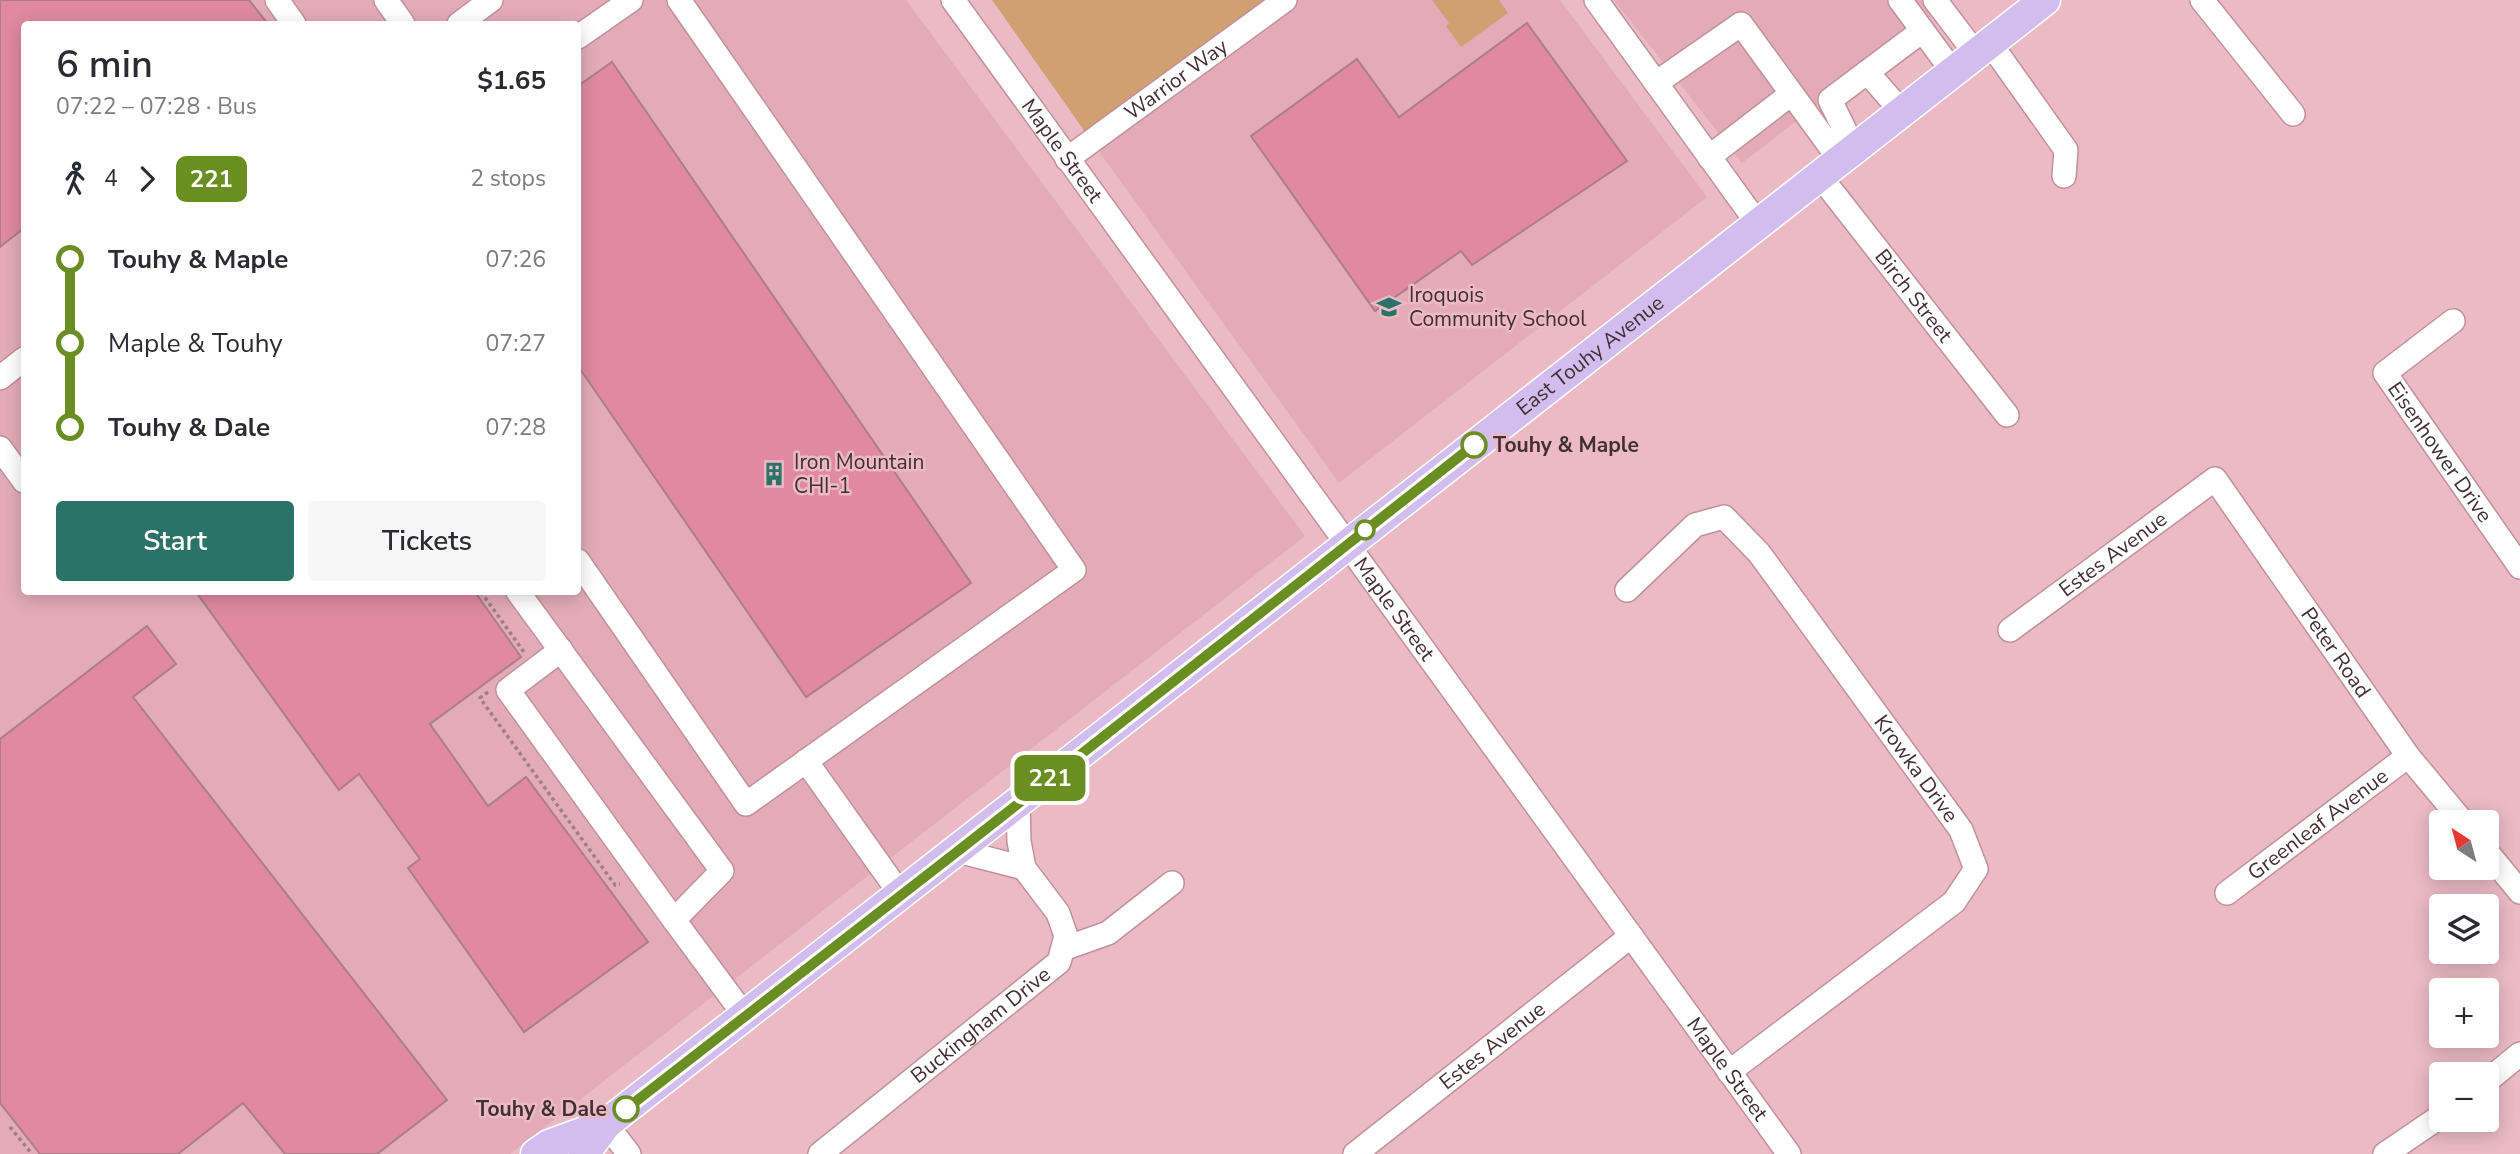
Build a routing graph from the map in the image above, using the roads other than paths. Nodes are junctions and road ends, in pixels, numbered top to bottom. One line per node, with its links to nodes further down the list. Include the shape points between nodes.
1 (276, 0): 14 (street)
2 (491, 0): 16 (street)
3 (631, 0): 19 (street)
4 (679, 0): 46 (street, via 1074,570)
5 (939, 0): 18 (street, Maple Street)
6 (953, 0): 18 (street, Maple Street)
7 (1285, 0): 27 (street, Warrior Way)
8 (1596, 0): 22 (street)
9 (1900, 0): 17 (street)
10 (1935, 0): 20 (street)
11 (2044, 0): 20 (main road, East Touhy Avenue)
12 (2202, 0): 25 (street)
13 (390, 1): 15 (street)
14 (292, 21)
15 (401, 21)
16 (463, 21)
17 (1922, 31): 20 (street); 21 (street)
18 (975, 32): 27 (street, Maple Street)
19 (581, 35)
20 (1973, 56): 24 (main road, East Touhy Avenue); 29 (street, via 2066,150)
21 (1867, 72): 24 (street); 28 (street, via 1830,100)
22 (1656, 83): 23 (street, via 1741,24); 26 (street)
23 (1791, 94): 26 (street); 28 (street)
24 (1902, 112): 28 (main road, East Touhy Avenue)
25 (2293, 114)
26 (1709, 157): 30 (street)
27 (1067, 159): 38 (street, Maple Street)
28 (1838, 162): 30 (main road, East Touhy Avenue); 34 (street, Birch Street)
29 (2064, 176)
30 (1758, 224): 38 (main road, East Touhy Avenue)
31 (2453, 321): 40 (street, Eisenhower Drive, via 2385,373)
32 (21, 361): 33 (street)
33 (0, 378)
34 (2007, 415)
35 (0, 448): 36 (street)
36 (21, 477)
37 (2215, 479): 43 (street, Estes Avenue); 45 (street, Peter Road)
38 (1347, 544): 47 (main road, East Touhy Avenue); 57 (street, Maple Street)
39 (581, 565): 46 (street, via 746,804)
40 (2520, 567)
41 (1627, 590): 62 (street, Krowka Drive, via 1695,526 1724,517 1759,554 1961,830 1976,869 1954,902)
42 (520, 595): 44 (street)
43 (2010, 630)
44 (561, 650): 56 (street, via 722,871); 56 (street, via 509,690)
45 (2408, 756): 48 (street, Peter Road); 54 (street, Greenleaf Avenue)
46 (806, 761): 55 (street)
47 (1018, 803): 49 (main road, East Touhy Avenue); 51 (street, Buckingham Drive)
48 (2453, 810)
49 (958, 851): 51 (street); 55 (main road, East Touhy Avenue)
50 (2499, 867): 53 (street)
51 (1024, 868): 58 (street, Buckingham Drive, via 1058,913 1066,936)
52 (1172, 883): 58 (street, via 1108,933)
53 (2520, 892)
54 (2227, 894)
55 (901, 895): 59 (main road, East Touhy Avenue)
56 (674, 920): 59 (street)
57 (1631, 936): 62 (street, Maple Street); 69 (street, Estes Avenue)
58 (1063, 949): 68 (street, Buckingham Drive, via 1059,962)
59 (745, 1016): 63 (main road, East Touhy Avenue)
60 (2520, 1054): 61 (street)
61 (2499, 1071)
62 (1729, 1072): 70 (street, Maple Street)
63 (606, 1124): 65 (main road, East Touhy Avenue); 66 (main road, East Touhy Avenue); 67 (street)
64 (2429, 1124): 71 (street)
65 (536, 1154)
66 (584, 1154)
67 (629, 1154)
68 (820, 1154)
69 (1355, 1154)
70 (1789, 1154)
71 (2385, 1154)

